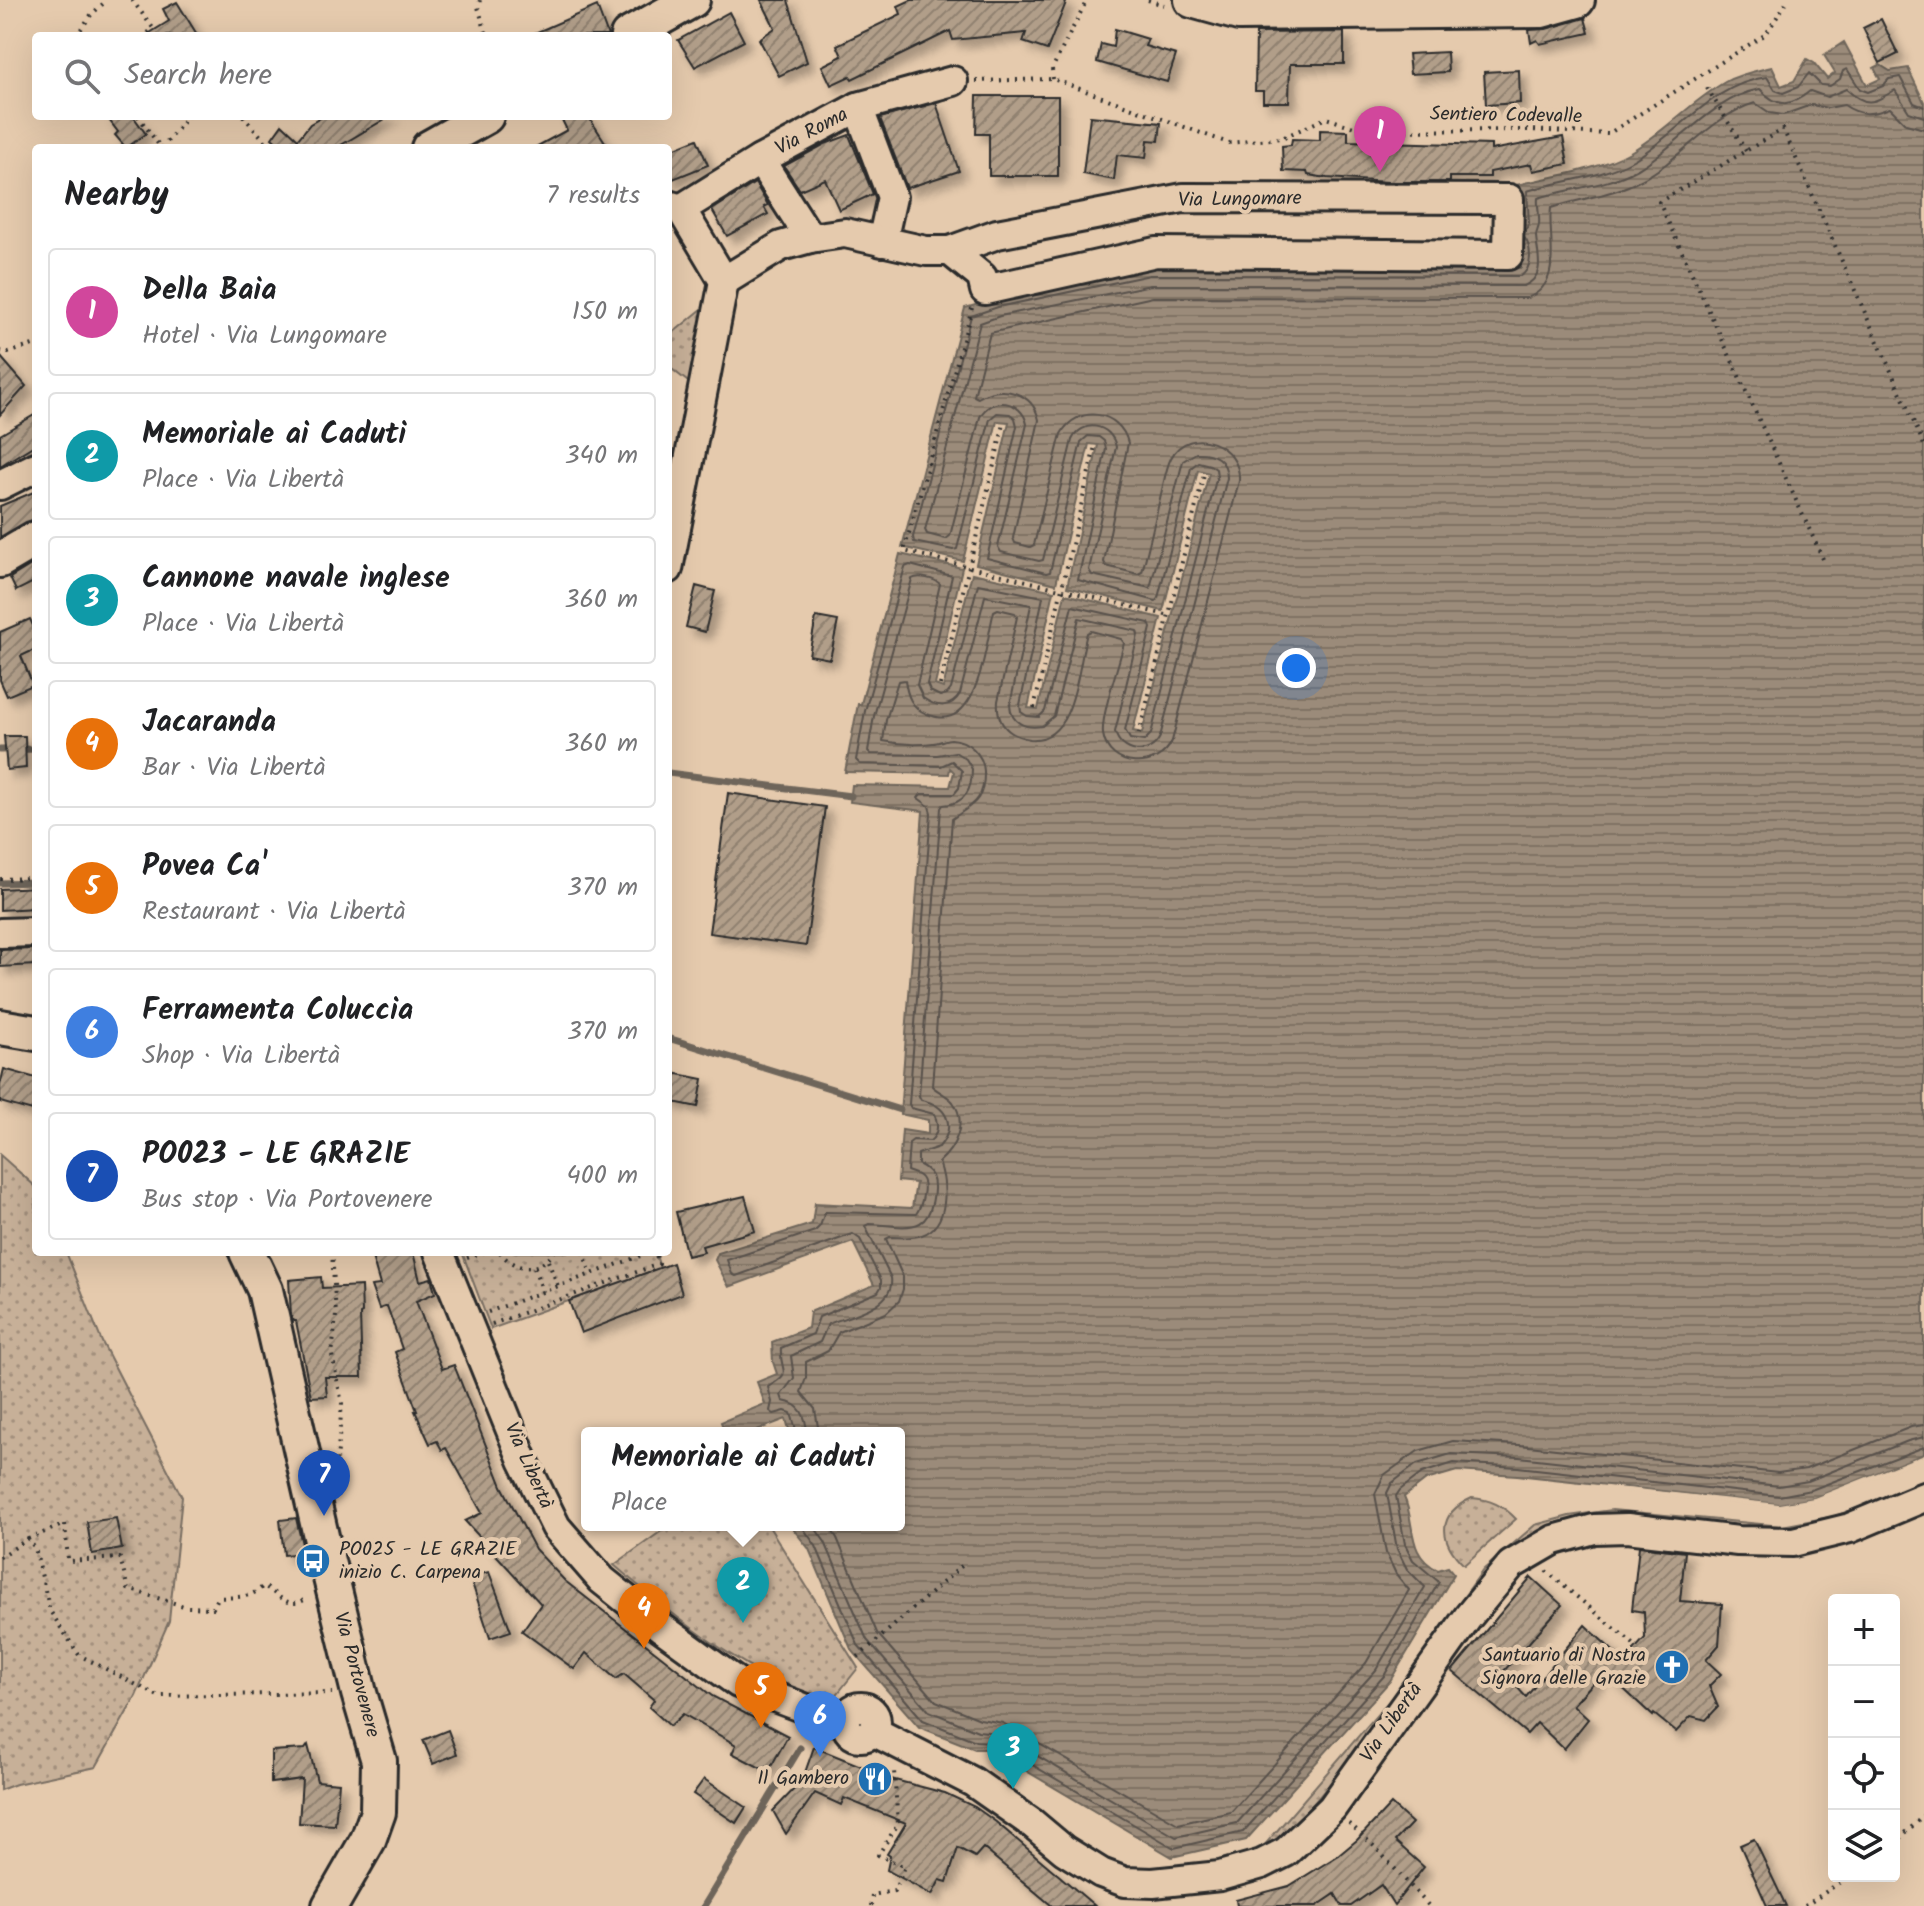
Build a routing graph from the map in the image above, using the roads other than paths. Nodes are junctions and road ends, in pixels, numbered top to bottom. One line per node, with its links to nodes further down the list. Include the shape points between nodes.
1 (692, 0): 4 (main road)
2 (1192, 0): 3 (main road, via 1239,13 1541,10)
3 (1577, 0)
4 (635, 32)
5 (953, 81): 6 (street, Via Roma)
6 (858, 107): 9 (street, Via Roma); 12 (street, via 892,197)
7 (479, 120): 8 (main road)
8 (436, 144)
9 (760, 160): 10 (street, Via Roma); 11 (street)
10 (673, 207): 14 (street)
11 (810, 238): 12 (street, Via Lungomare, via 845,233); 14 (street, Via Lungomare, via 781,246)
12 (882, 242): 13 (street, Via Lungomare)
13 (950, 251): 13 (street, Via Lungomare, via 997,234 1183,198 1509,199 1508,255 1156,252 985,290 982,277)
14 (724, 281): 18 (street)
15 (32, 469): 16 (street)
16 (0, 485)
17 (32, 541): 19 (main road)
18 (672, 548)
19 (0, 560)
20 (32, 932): 21 (street)
21 (0, 933)
22 (0, 1027): 23 (main road)
23 (32, 1032)
24 (249, 1256): 27 (main road, Via Portovenere, via 265,1290 339,1613 379,1761 378,1812)
25 (452, 1256): 26 (street, Via Libertà, via 523,1460 556,1527 602,1580 738,1683 859,1727 973,1782 1080,1860 1125,1882 1220,1876 1286,1852 1332,1808 1511,1565 1554,1540 1594,1529 1627,1528 1793,1542 1850,1528)
26 (1924, 1497)
27 (330, 1906)

